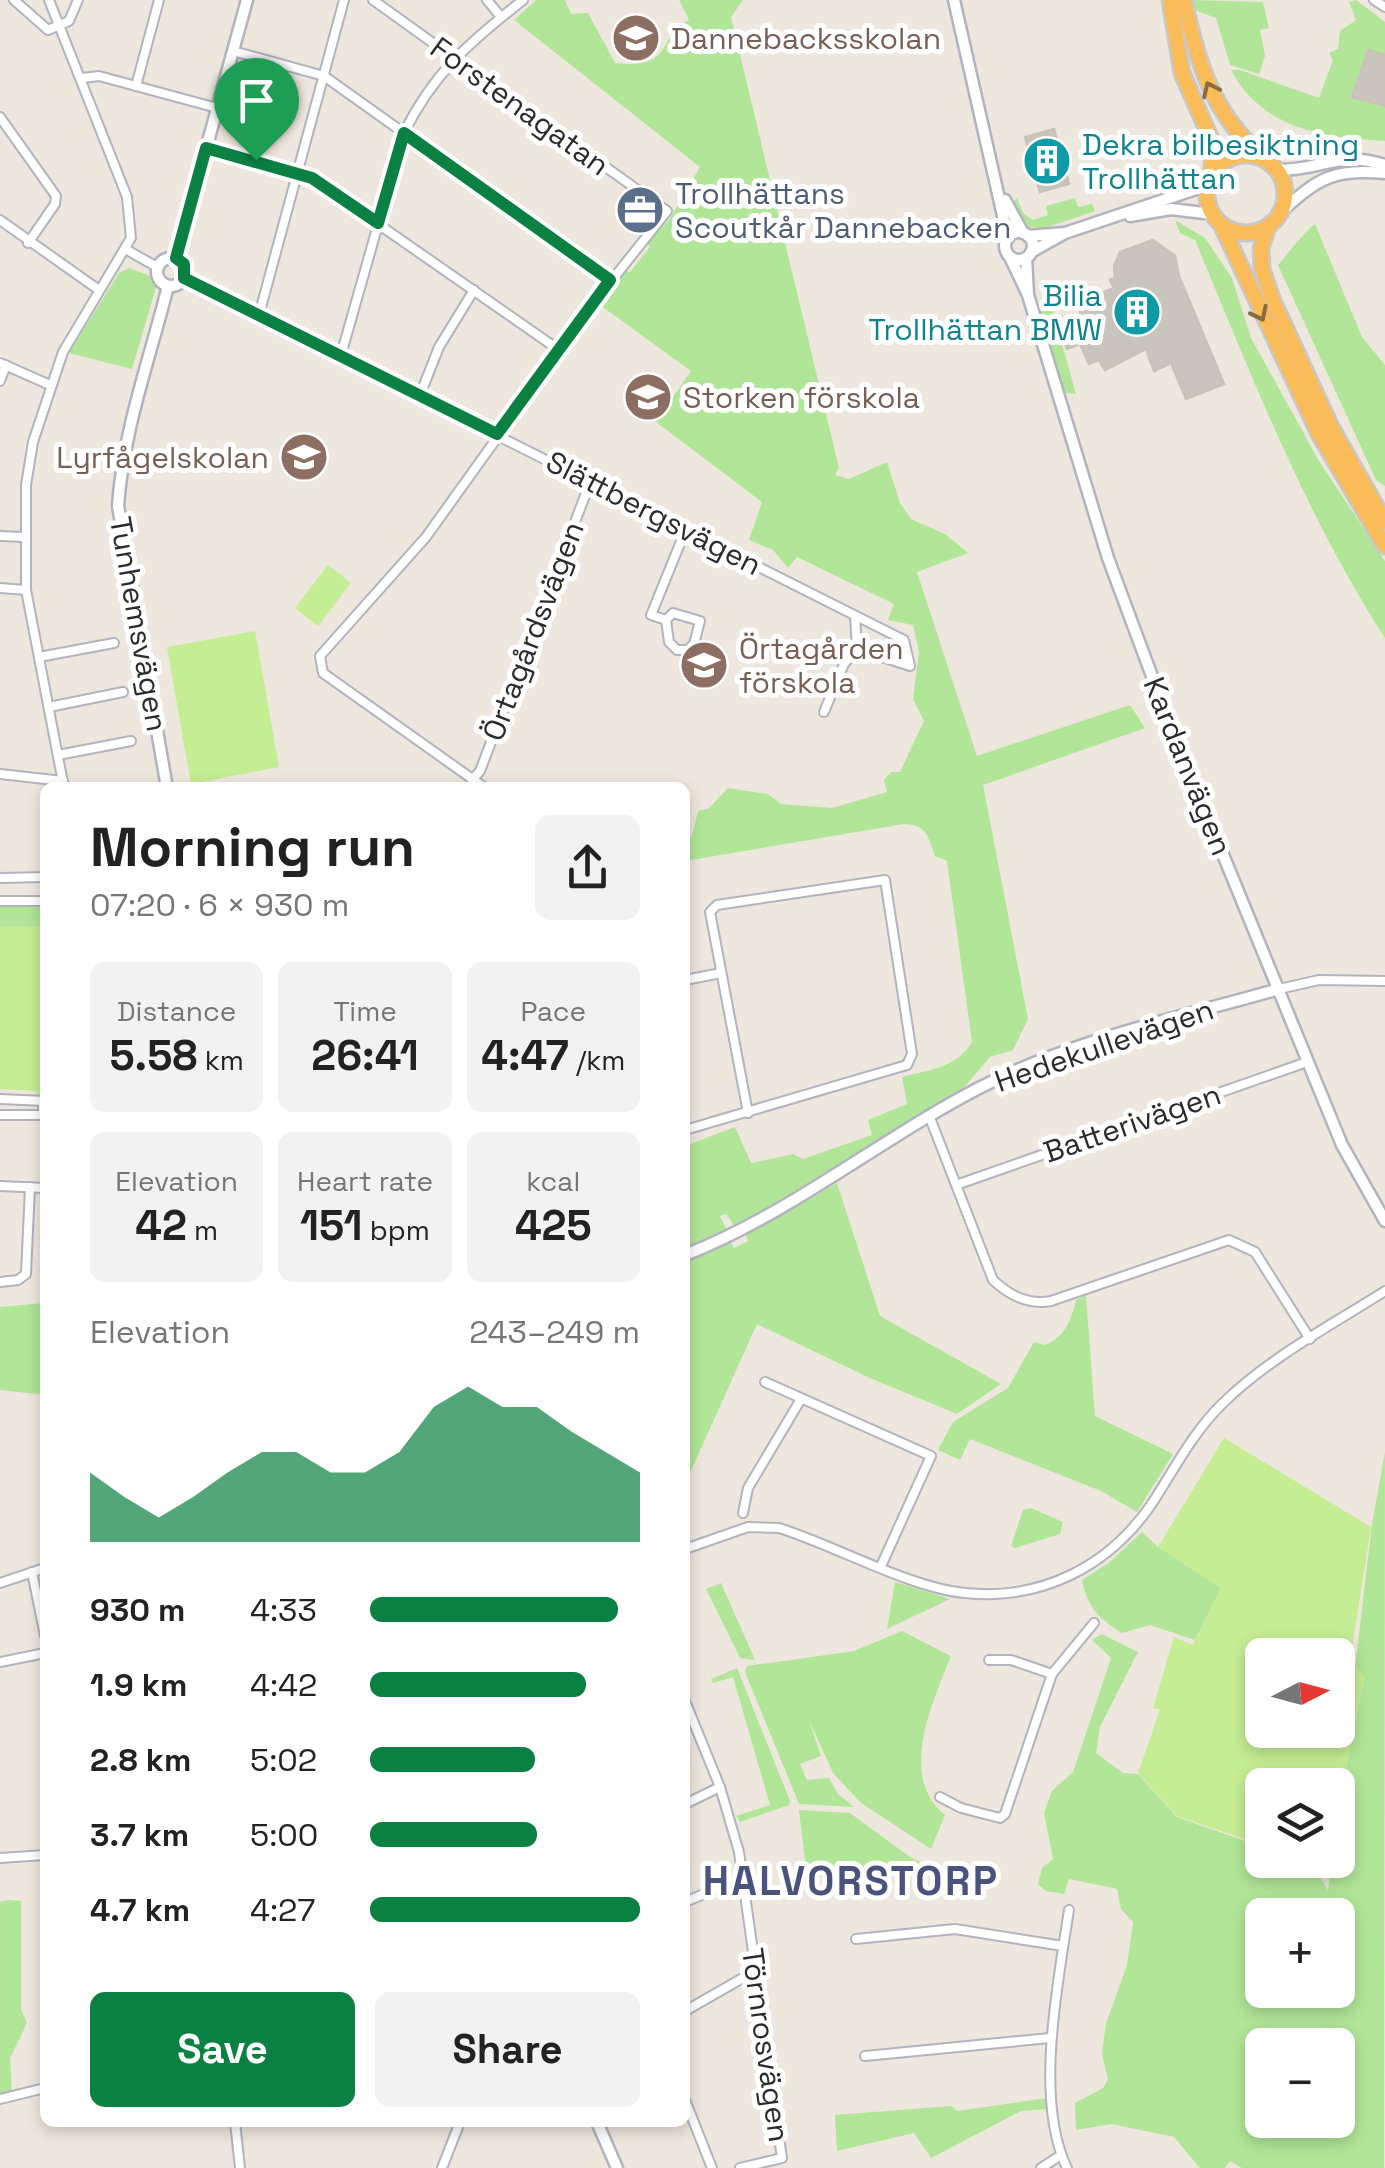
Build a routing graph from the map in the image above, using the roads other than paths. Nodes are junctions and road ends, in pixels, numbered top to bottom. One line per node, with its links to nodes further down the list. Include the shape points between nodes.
1 (14, 0): 16 (street, via 44,30)
2 (49, 0): 16 (street)
3 (78, 0): 16 (street)
4 (160, 0): 21 (street)
5 (247, 0): 17 (street)
6 (344, 0): 19 (street)
7 (373, 0): 18 (street, Forstenagatan)
8 (487, 0): 15 (street)
9 (522, 0): 15 (street)
10 (954, 0): 31 (street)
11 (1170, 0): 30 (highway, via 1189,96 1214,146)
12 (1184, 0): 27 (highway, one-way to 12, via 1241,139 1208,89)
13 (1374, 0): 14 (street)
14 (1385, 7)
15 (502, 17): 18 (street)
16 (60, 27): 20 (street)
17 (234, 50): 19 (street); 22 (street)
18 (454, 59): 24 (street); 49 (street, Forstenagatan, via 667,211)
19 (324, 76): 24 (street); 28 (street)
20 (82, 78): 21 (street); 43 (street, via 127,197)
21 (136, 86): 22 (street)
22 (217, 108): 25 (street)
23 (0, 117): 42 (street, via 56,196)
24 (404, 133): 35 (street); 49 (street)
25 (206, 148): 28 (street); 46 (street)
26 (1385, 165): 27 (street, via 1353,157 1291,171)
27 (1272, 166): 30 (highway, via 1236,156); 32 (highway, via 1285,190)
28 (298, 173): 35 (street); 54 (street)
29 (1385, 173): 32 (street, via 1329,176)
30 (1210, 181): 33 (street); 34 (highway)
31 (1001, 195): 38 (street); 41 (street)
32 (1282, 211): 37 (highway)
33 (1119, 218): 34 (street, via 1171,209); 39 (street)
34 (1217, 219): 37 (highway, via 1244,234); 67 (highway, one-way to 67, via 1302,399)
35 (378, 223): 52 (street); 56 (street)
36 (3, 224): 40 (street); 42 (street)
37 (1268, 227): 63 (highway, via 1262,268 1273,302 1331,427)
38 (1025, 234): 39 (street); 41 (street); 44 (street, Kardanvägen)
39 (1065, 234): 44 (street)
40 (0, 237)
41 (1008, 238): 45 (street, Kardanvägen)
42 (28, 243): 51 (street)
43 (127, 250): 47 (street); 51 (street)
44 (1029, 255): 45 (street); 53 (street, Kardanvägen)
45 (1010, 257): 53 (street, Kardanvägen)
46 (176, 258): 47 (street); 48 (street, via 184,264)
47 (157, 268): 50 (street)
48 (184, 278): 50 (street); 54 (street, Slättbergsvägen)
49 (610, 280): 55 (street)
50 (168, 286): 84 (street, Tunhemsvägen, via 118,506)
51 (98, 290): 59 (street)
52 (474, 290): 55 (street); 60 (street, via 439,347)
53 (1028, 295): 93 (street, Kardanvägen, via 1108,558)
54 (259, 315): 56 (street, Slättbergsvägen)
55 (559, 350): 61 (street)
56 (341, 356): 60 (street, Slättbergsvägen)
57 (3, 364): 58 (street); 59 (street)
58 (0, 381)
59 (50, 385): 66 (street, via 26,485)
60 (420, 395): 61 (street, Slättbergsvägen)
61 (497, 434): 62 (street, Slättbergsvägen); 81 (street, via 426,537 319,661 323,673)
62 (591, 480): 64 (street, Slättbergsvägen); 81 (street, Örtagårdsvägen)
63 (1385, 522)
64 (686, 529): 70 (street, Slättbergsvägen); 71 (street, via 651,615)
65 (0, 536): 66 (street)
66 (24, 537): 69 (street)
67 (1385, 546)
68 (0, 588): 69 (street)
69 (26, 590): 74 (street)
70 (855, 616): 73 (street); 73 (street, Slättbergsvägen, via 904,640 910,666)
71 (666, 620): 71 (street, via 677,650 694,644 700,621 682,613)
72 (114, 643): 74 (street)
73 (857, 649): 77 (street)
74 (39, 657): 76 (street)
75 (123, 692): 76 (street)
76 (48, 707): 79 (street)
77 (824, 712)
78 (131, 741): 79 (street)
79 (58, 754): 83 (street)
80 (0, 774): 82 (street)
81 (472, 780): 85 (street)
82 (50, 782)
83 (63, 782)
84 (166, 782)
85 (475, 782)
86 (0, 878): 87 (street)
87 (40, 878)
88 (0, 901): 89 (street)
89 (40, 901)
90 (721, 974): 91 (street); 97 (street); 97 (street, via 710,912 717,905 878,878 887,882 911,1060)
91 (690, 979)
92 (1385, 980): 93 (street, Hedekullevägen)
93 (1278, 988): 94 (street, Kardanvägen); 100 (street, Hedekullevägen, via 1058,1056 982,1087)
94 (1307, 1062): 102 (street, Batterivägen); 106 (street, Kardanvägen, via 1342,1146)
95 (0, 1099): 96 (street)
96 (40, 1101)
97 (748, 1113): 101 (street)
98 (0, 1115): 99 (street)
99 (40, 1116)
100 (930, 1118): 102 (street); 107 (street, Hedekullevägen, via 755,1223)
101 (690, 1129)
102 (956, 1185): 110 (street, via 993,1280 1015,1296 1052,1301 1229,1240 1255,1252)
103 (0, 1186): 104 (street)
104 (30, 1187): 105 (street); 108 (street, via 25,1278)
105 (40, 1188)
106 (1385, 1221)
107 (690, 1253)
108 (0, 1282)
109 (1385, 1291): 110 (street)
110 (1310, 1339): 115 (street, via 1221,1405 1130,1532 1081,1570 1038,1588 996,1594 948,1590)
111 (765, 1382): 112 (street)
112 (801, 1399): 113 (street, via 748,1488); 115 (street, via 931,1456)
113 (743, 1513)
114 (690, 1546): 115 (street, via 748,1527 779,1528)
115 (881, 1566)
116 (40, 1570): 117 (street)
117 (32, 1572): 118 (street); 119 (street)
118 (0, 1583)
119 (40, 1611)
120 (1094, 1623): 124 (street)
121 (40, 1653): 123 (street)
122 (989, 1660): 124 (street)
123 (0, 1662)
124 (1052, 1674): 127 (street, via 1004,1814 961,1808)
125 (690, 1713): 126 (street, Törnrosvägen)
126 (720, 1788): 128 (street); 131 (street, Törnrosvägen)
127 (940, 1797)
128 (690, 1802)
129 (40, 1854): 130 (street)
130 (0, 1858)
131 (744, 1877): 132 (street); 136 (street, Törnrosvägen)
132 (690, 1900)
133 (1069, 1910): 135 (street)
134 (856, 1940): 135 (street, via 956,1929)
135 (1063, 1946): 138 (street)
136 (755, 1971): 137 (street); 151 (street, Törnrosvägen, via 782,2158)
137 (690, 2008)
138 (1050, 2038): 139 (street); 146 (street)
139 (866, 2056)
140 (40, 2089): 141 (street)
141 (0, 2098)
142 (690, 2113): 150 (street)
143 (235, 2127): 147 (street)
144 (458, 2127): 148 (street)
145 (599, 2127): 149 (street)
146 (1061, 2156): 152 (street); 153 (street)
147 (240, 2168)
148 (442, 2168)
149 (617, 2168)
150 (712, 2168)
151 (740, 2168)
152 (1040, 2168)
153 (1067, 2168)

